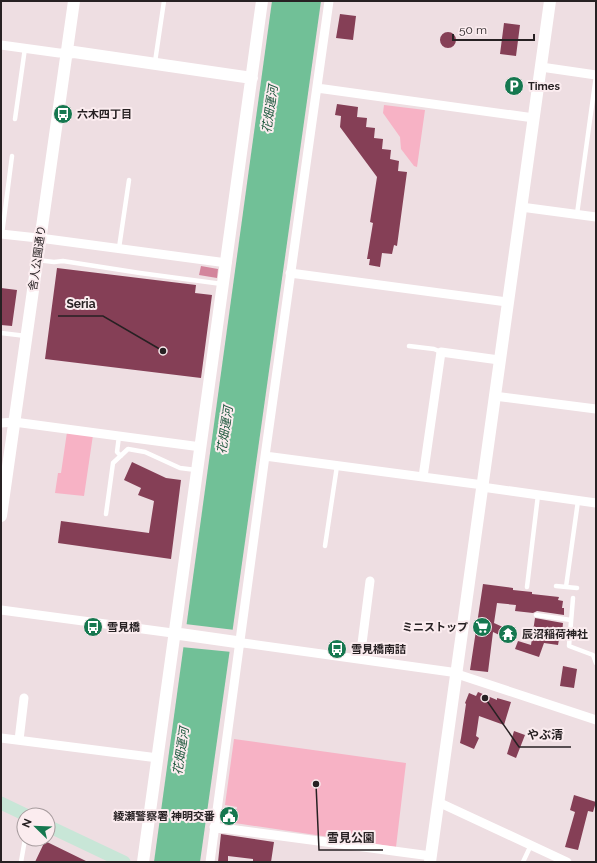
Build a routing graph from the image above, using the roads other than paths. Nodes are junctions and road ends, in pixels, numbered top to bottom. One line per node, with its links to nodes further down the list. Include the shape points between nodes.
1 (74, 1): 8 (street, 舎人公園通り)
2 (164, 1): 9 (lane)
3 (262, 1): 12 (street)
4 (329, 1): 13 (street)
5 (550, 1): 10 (street)
6 (1, 45): 7 (street)
7 (25, 48): 8 (street); 15 (lane)
8 (67, 53): 9 (street); 22 (street, 舎人公園通り)
9 (155, 64): 12 (street)
10 (541, 67): 11 (street); 14 (street)
11 (596, 75): 19 (lane)
12 (252, 78): 25 (street)
13 (316, 88): 14 (street); 26 (street)
14 (534, 118): 18 (street)
15 (15, 119)
16 (12, 156): 21 (lane)
17 (128, 180): 23 (lane)
18 (521, 207): 19 (street); 28 (street)
19 (577, 214): 20 (street)
20 (596, 217)
21 (1, 234): 22 (street)
22 (40, 239): 23 (street); 24 (street, 舎人公園通り)
23 (119, 248): 25 (street)
24 (37, 260): 27 (lane, via 63,261); 30 (street, 舎人公園通り)
25 (227, 263): 27 (street)
26 (290, 273): 28 (street); 41 (street)
27 (224, 284): 39 (street)
28 (507, 302): 33 (street)
29 (1, 333): 30 (lane)
30 (26, 336): 36 (street, 舎人公園通り)
31 (409, 346): 32 (lane)
32 (441, 352): 33 (street); 44 (street)
33 (499, 360): 34 (street)
34 (494, 396): 35 (street); 45 (street)
35 (596, 409)
36 (14, 422): 37 (street); 38 (street); 50 (street, 舎人公園通り)
37 (1, 423)
38 (119, 436): 39 (street); 40 (lane, via 117,452)
39 (201, 447): 43 (street)
40 (121, 456): 43 (lane, via 128,449 145,452 180,468); 49 (lane, via 113,463)
41 (265, 456): 42 (street); 62 (street)
42 (337, 466): 44 (street); 51 (lane)
43 (198, 470): 61 (street)
44 (424, 477): 45 (street)
45 (482, 486): 46 (street); 65 (street)
46 (538, 495): 47 (street); 54 (lane)
47 (578, 501): 48 (street); 55 (lane)
48 (596, 503)
49 (106, 514)
50 (1, 516)
51 (325, 546)
52 (370, 581): 63 (street)
53 (556, 586): 55 (lane)
54 (527, 587)
55 (566, 587): 56 (lane)
56 (577, 588)
57 (573, 598): 60 (lane)
58 (1, 610): 61 (street)
59 (536, 615): 60 (lane)
60 (571, 620): 64 (lane, via 569,646 593,655)
61 (178, 634): 62 (street); 70 (street)
62 (238, 642): 63 (street); 74 (street)
63 (360, 659): 65 (street)
64 (596, 663)
65 (456, 673): 67 (street); 71 (street)
66 (24, 698): 69 (street)
67 (596, 720)
68 (1, 738): 69 (street)
69 (19, 740): 70 (street)
70 (158, 758): 82 (street)
71 (438, 802): 76 (street); 79 (street)
72 (1, 803): 73 (main road)
73 (16, 810)
74 (214, 827): 79 (street); 83 (street)
75 (56, 830): 78 (main road)
76 (531, 845): 84 (lane); 85 (street)
77 (24, 847): 80 (lane)
78 (111, 859): 81 (main road)
79 (430, 859)
80 (21, 862)
81 (124, 862)
82 (143, 862)
83 (210, 862)
84 (523, 862)
85 (567, 862)

